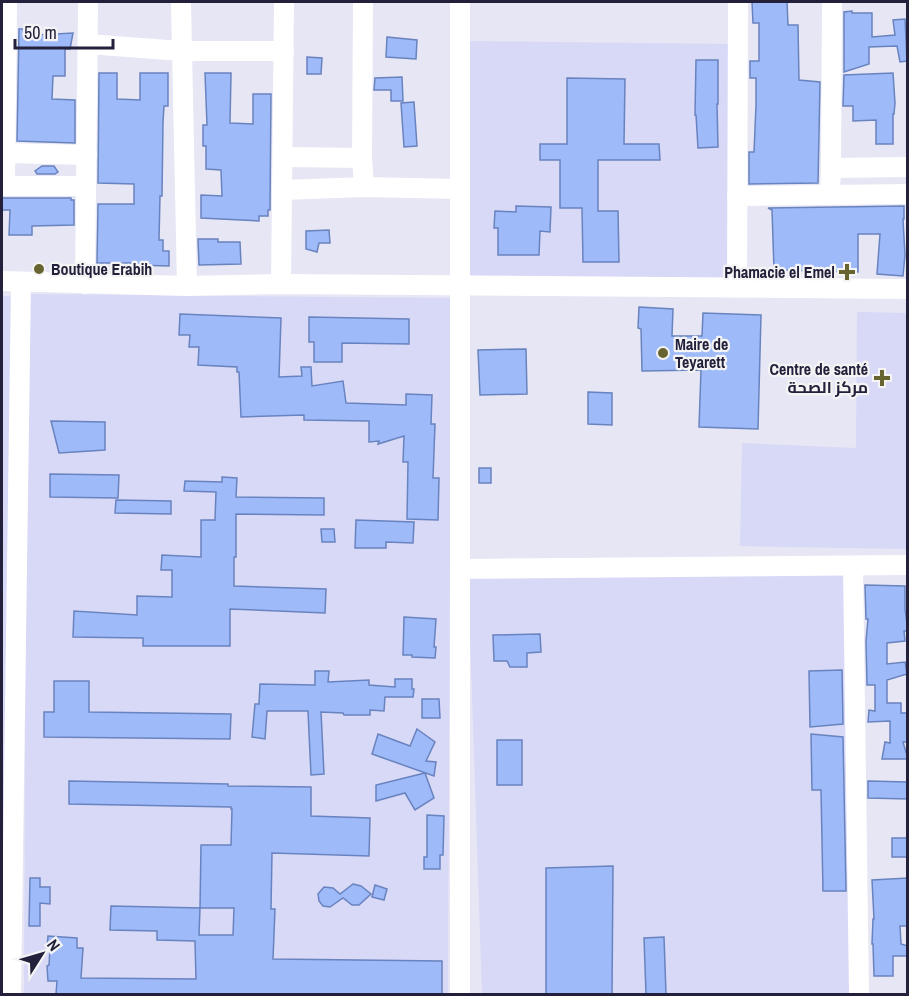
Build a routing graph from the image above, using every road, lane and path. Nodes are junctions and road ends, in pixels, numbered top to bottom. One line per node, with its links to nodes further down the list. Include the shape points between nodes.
1 (7, 2): 12 (street)
2 (88, 2): 9 (street)
3 (181, 2): 10 (street)
4 (284, 2): 11 (street)
5 (363, 2): 15 (street)
6 (460, 2): 21 (street)
7 (738, 2): 25 (street)
8 (832, 2): 17 (street)
9 (88, 44): 10 (street); 13 (street)
10 (181, 51): 11 (street); 30 (street)
11 (284, 51): 14 (street)
12 (6, 153): 13 (street); 18 (street)
13 (87, 155): 19 (street)
14 (283, 157): 15 (street); 22 (street)
15 (362, 158): 20 (street)
16 (908, 167): 17 (street)
17 (831, 168): 23 (street)
18 (3, 186): 19 (street)
19 (86, 186): 27 (street)
20 (364, 187): 21 (street); 22 (street)
21 (460, 189): 29 (street)
22 (283, 190): 28 (street)
23 (830, 194): 24 (street); 25 (street)
24 (908, 194)
25 (737, 196): 31 (street)
26 (11, 282): 27 (street); 36 (street)
27 (85, 284): 30 (street)
28 (281, 284): 29 (street); 30 (street)
29 (460, 285): 31 (street); 35 (street)
30 (187, 286)
31 (737, 287): 32 (street)
32 (908, 289)
33 (908, 565): 34 (street)
34 (853, 566): 35 (street); 38 (street)
35 (460, 569): 37 (street)
36 (11, 994)
37 (460, 994)
38 (859, 994)

